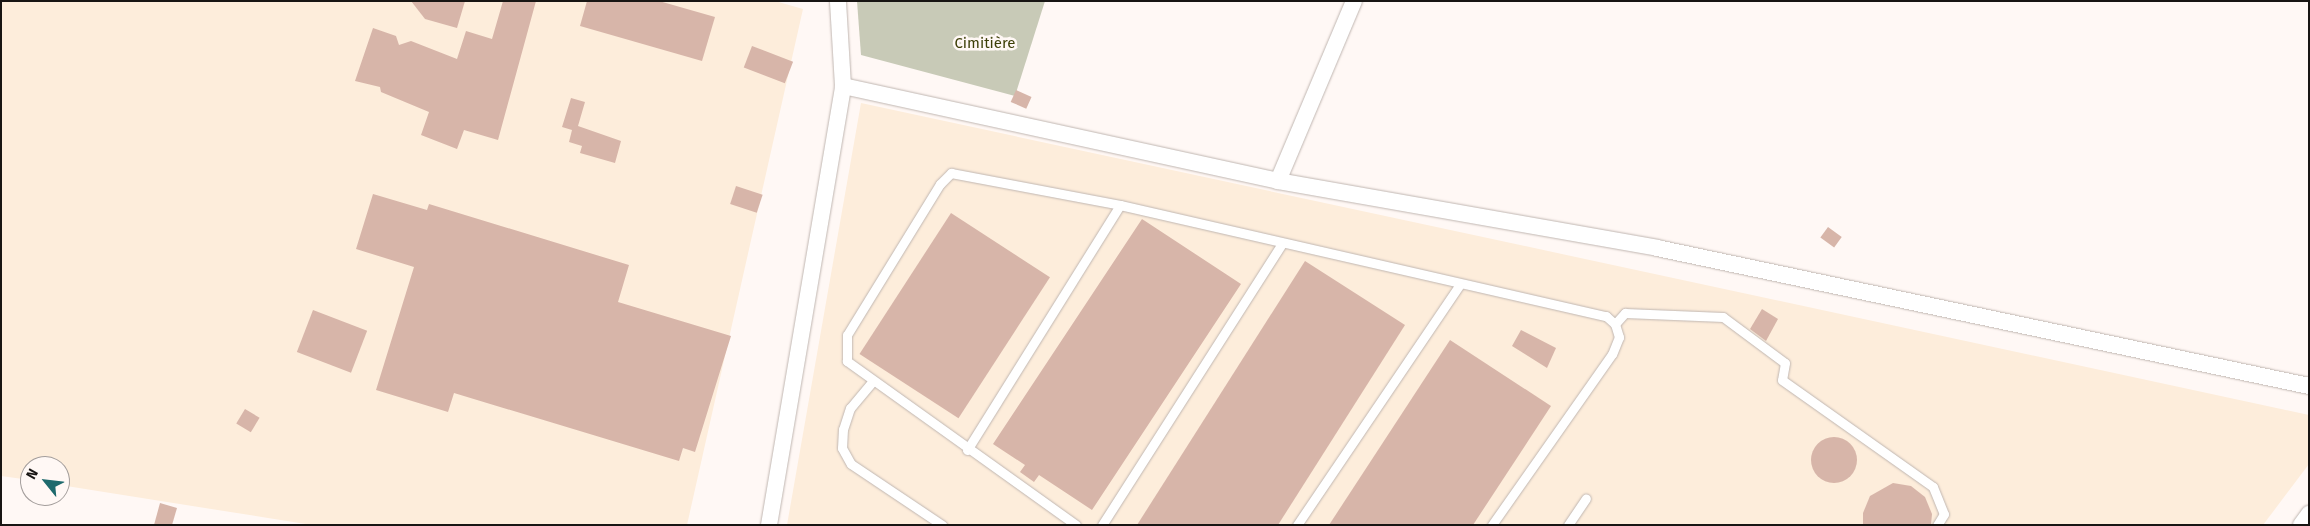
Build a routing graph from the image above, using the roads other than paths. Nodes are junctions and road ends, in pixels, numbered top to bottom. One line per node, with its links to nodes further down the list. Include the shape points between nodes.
1 (838, 1): 3 (street)
2 (1354, 1): 4 (street)
3 (842, 86): 4 (street); 14 (street)
4 (1278, 181): 10 (street, via 1658,248)
5 (1120, 205): 6 (lane); 9 (lane, via 957,173 945,177 848,335 847,361); 11 (lane)
6 (1282, 244): 7 (lane); 17 (lane)
7 (1460, 284): 8 (lane, via 1593,310); 18 (lane)
8 (1615, 324): 19 (lane, via 1619,337 1612,354); 21 (lane, via 1625,313 1723,318 1785,363 1782,380 1933,487 1944,514)
9 (872, 382): 11 (lane); 15 (lane, via 850,408 843,429 842,448 851,464)
10 (2309, 386)
11 (967, 450): 16 (lane)
12 (1586, 498): 20 (lane)
13 (2309, 514): 22 (street)
14 (769, 525)
15 (942, 525)
16 (1076, 525)
17 (1102, 525)
18 (1297, 525)
19 (1492, 525)
20 (1568, 525)
21 (1937, 525)
22 (2301, 525)

